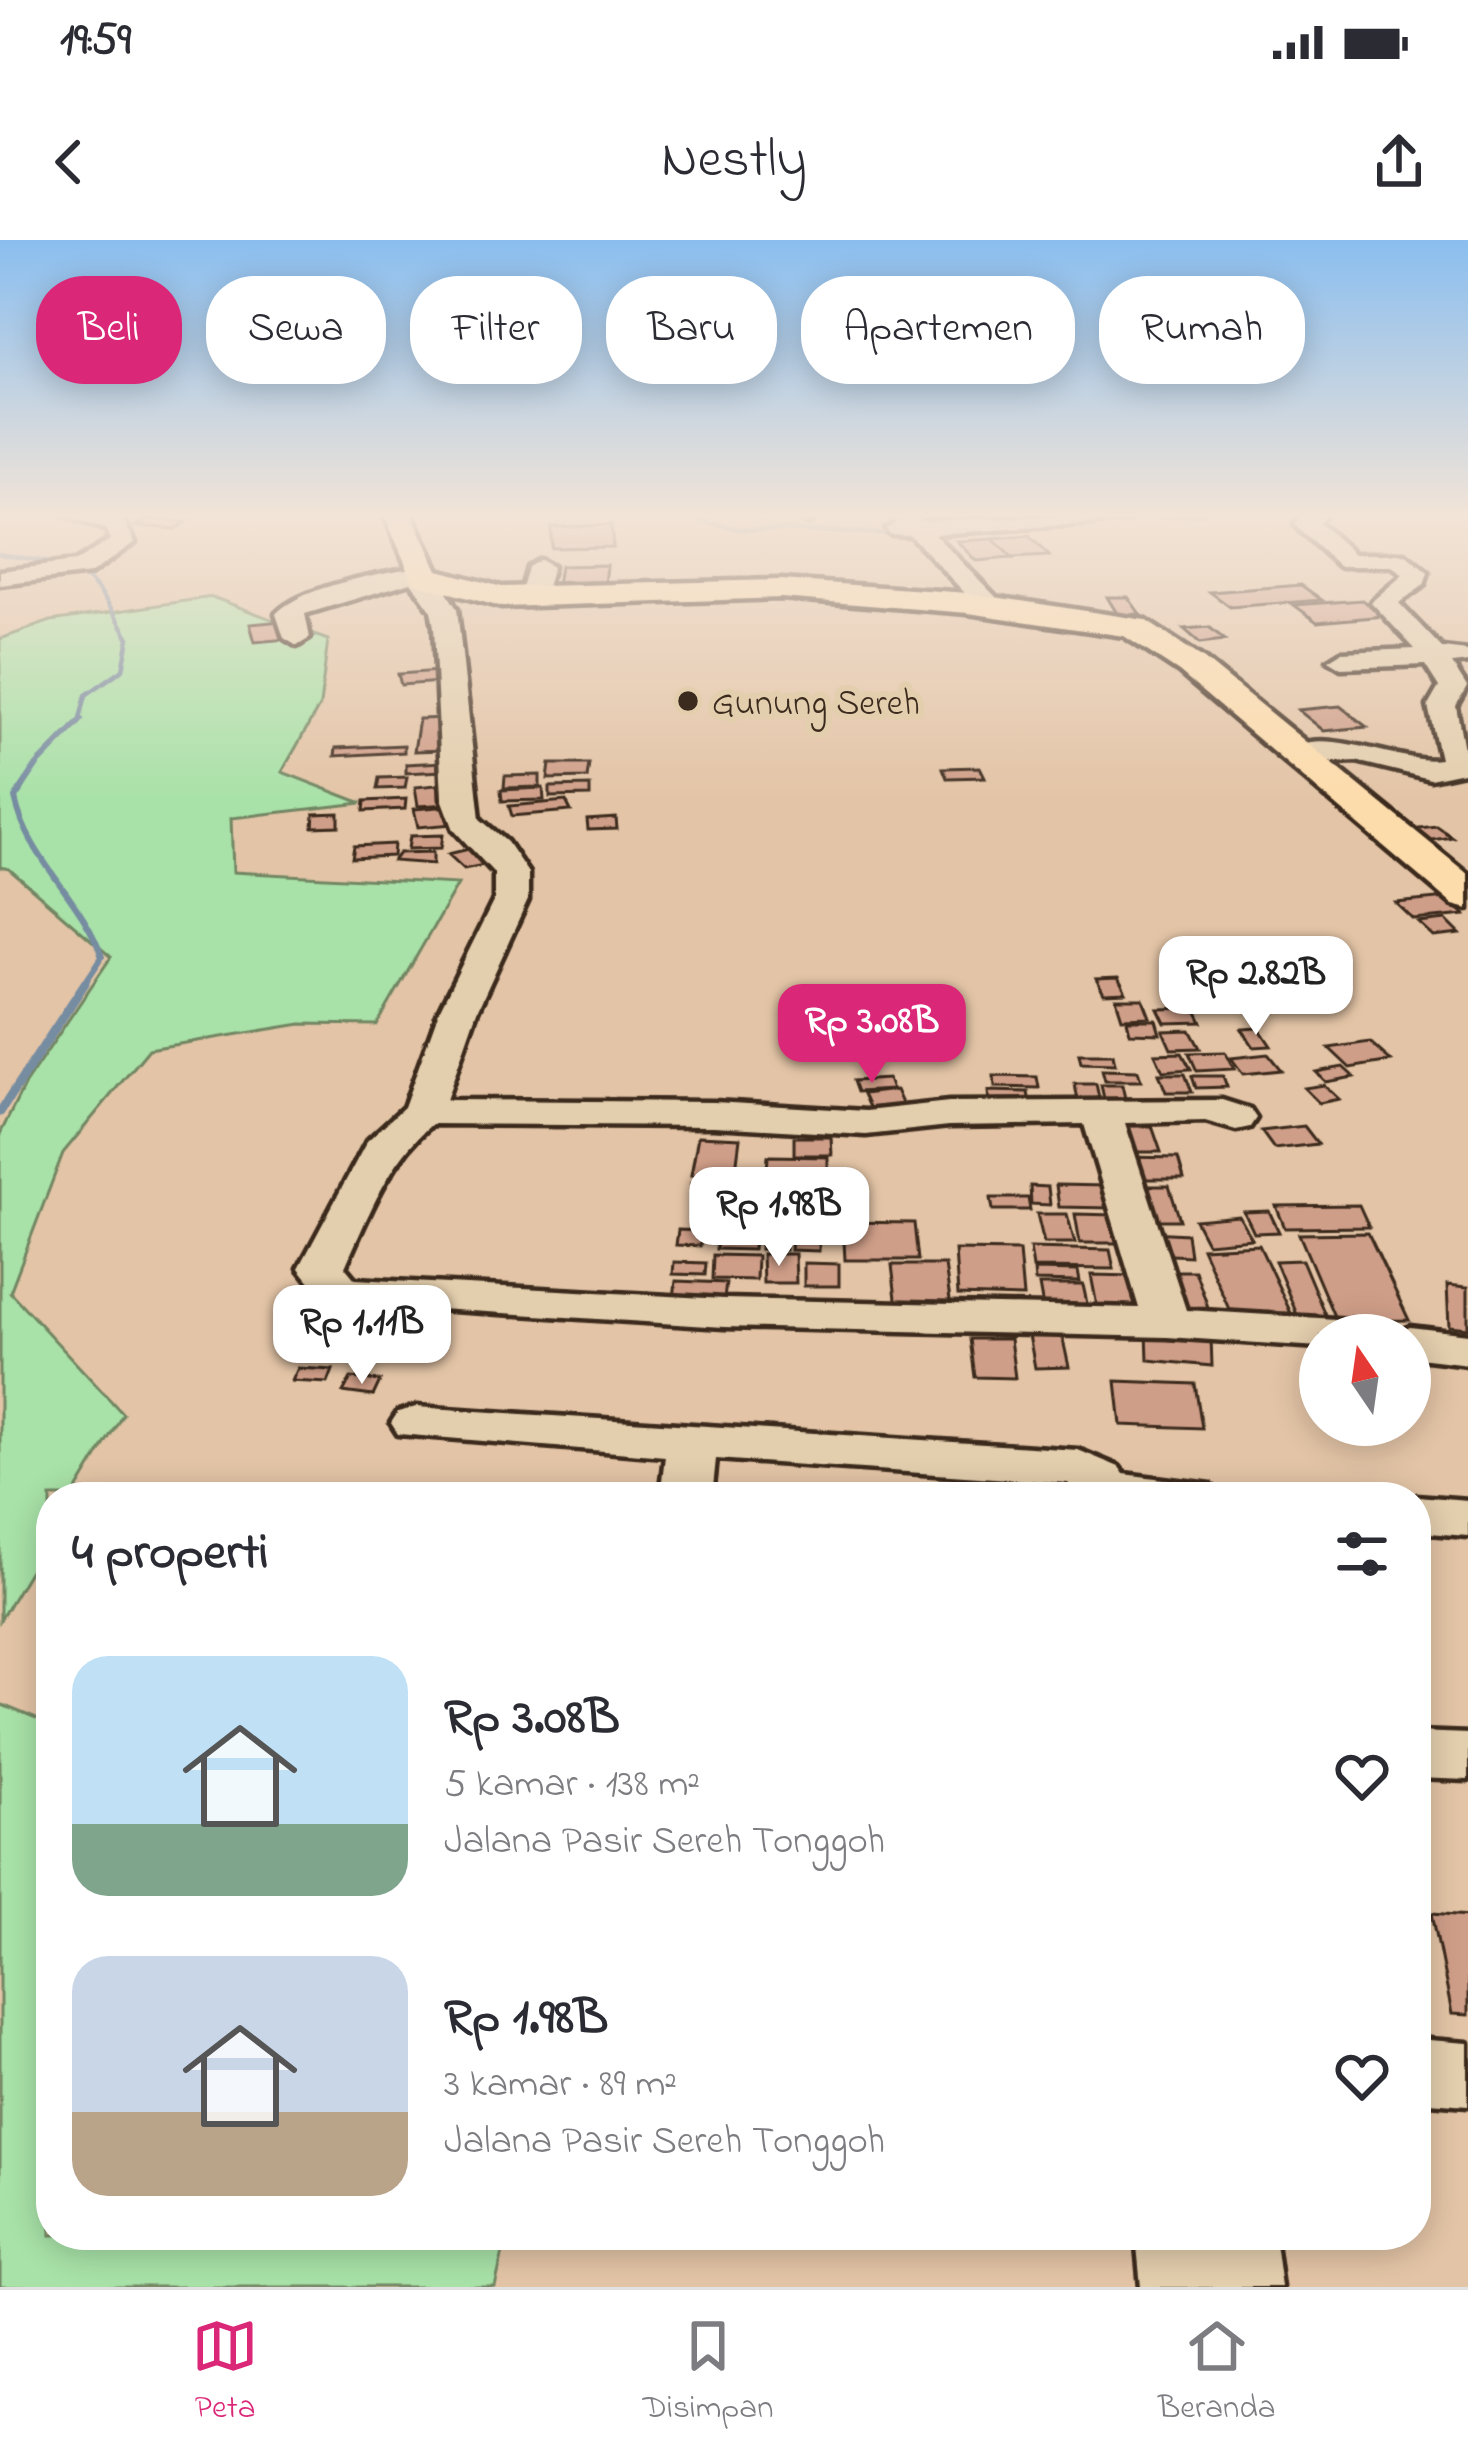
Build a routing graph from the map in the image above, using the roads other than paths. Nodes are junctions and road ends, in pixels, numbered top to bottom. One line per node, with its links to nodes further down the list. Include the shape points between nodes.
1 (295, 610): 5 (street, via 289,614)
2 (444, 610): 12 (street, via 461,810 511,873 512,900 458,1011)
3 (1018, 610): 9 (main road, via 1133,626)
4 (1392, 610): 7 (street)
5 (297, 638)
6 (1468, 656): 7 (street)
7 (1431, 657): 8 (street); 10 (street, via 1453,687 1442,706)
8 (1341, 660)
9 (1298, 754): 10 (street, via 1356,752 1430,770); 11 (main road)
10 (1462, 764)
11 (1468, 896)
12 (422, 1112): 13 (street, via 866,1123); 15 (street, via 388,1141 326,1259 325,1277 342,1292 724,1313)
13 (1101, 1112): 14 (street, via 1208,1109); 15 (street)
14 (1236, 1118)
15 (1167, 1323): 16 (street)
16 (1299, 1332)
17 (1431, 1345): 18 (street)
18 (1468, 1349)
19 (416, 1423): 20 (street)
20 (692, 1444): 21 (street); 22 (street, via 1078,1467)
21 (688, 1482)
22 (1098, 1482)
23 (1431, 1515): 24 (street)
24 (1468, 1517)
25 (1431, 1756): 26 (street)
26 (1468, 1757)
27 (1431, 2071): 28 (street)
28 (1468, 2074)
29 (1175, 2250): 31 (street)
30 (1239, 2250): 32 (street)
31 (1179, 2287)
32 (1243, 2287)

